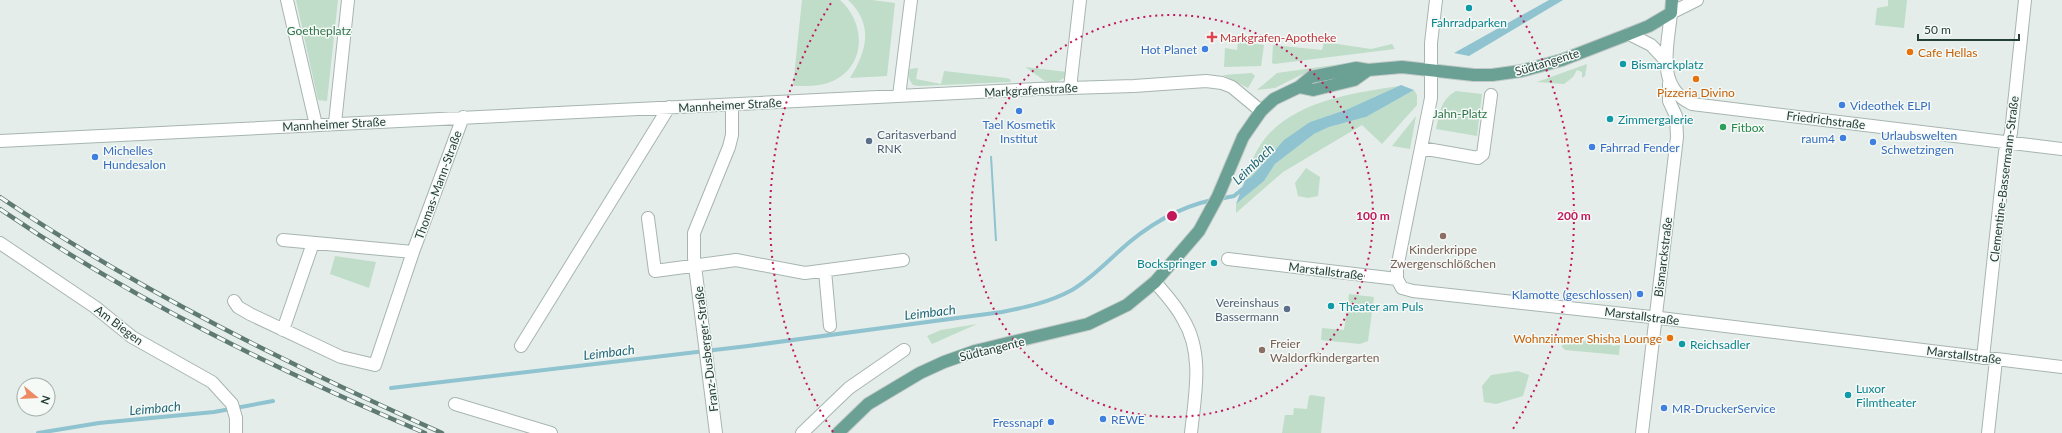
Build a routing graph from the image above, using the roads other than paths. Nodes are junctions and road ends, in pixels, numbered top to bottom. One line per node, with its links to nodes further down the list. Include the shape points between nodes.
1 (287, 0): 23 (street)
2 (348, 0): 22 (street)
3 (911, 0): 16 (street)
4 (1080, 0): 14 (street)
5 (1436, 0): 12 (street)
6 (1672, 0): 9 (main road)
7 (1697, 0): 9 (street)
8 (2026, 0): 25 (street, Clementine-Bassermann-Straße)
9 (1671, 13): 10 (main road, Südtangente); 11 (street)
10 (1629, 34): 11 (street, via 1651,45); 12 (main road, Südtangente, via 1562,60 1521,71 1474,75)
11 (1667, 62): 13 (street)
12 (1431, 70): 20 (main road, Südtangente, via 1402,67 1368,70 1356,68 1311,77 1299,87 1274,99); 26 (street, via 1431,98)
13 (1669, 83): 25 (street, Friedrichstraße, via 1684,100 1702,106); 40 (street, Bismarckstraße, via 1669,101 1676,116 1677,137)
14 (1070, 88): 16 (street, Markgrafenstraße); 20 (street, Markgrafenstraße, via 1222,83)
15 (1491, 95): 26 (street, via 1483,154 1478,158)
16 (899, 96): 17 (street, Markgrafenstraße)
17 (790, 102): 18 (street, Mannheimer Straße)
18 (732, 105): 19 (street, Mannheimer Straße); 35 (street, Franz-Dusberger-Straße, via 732,135 729,147 694,233)
19 (668, 107): 21 (street, Mannheimer Straße); 43 (street, Mannheimer Straße)
20 (1261, 111): 38 (main road, Südtangente, via 1243,137 1211,210 1194,236)
21 (463, 117): 22 (street, Mannheimer Straße); 32 (street, Thomas-Mann-Straße)
22 (336, 123): 23 (street, Mannheimer Straße)
23 (316, 124): 24 (street, Mannheimer Straße)
24 (0, 141)
25 (2008, 142): 27 (street, Friedrichstraße); 45 (street, Clementine-Bassermann-Straße)
26 (1421, 148): 37 (street)
27 (2062, 148)
28 (648, 218): 35 (street, via 655,271)
29 (283, 240): 31 (street, Thomas-Mann-Straße)
30 (0, 243): 49 (street, Am Biegen, via 95,307 132,337 212,382 232,404 236,418)
31 (313, 243): 32 (street, Thomas-Mann-Straße); 42 (street)
32 (413, 252): 42 (street, Thomas-Mann-Straße, via 375,365 341,357)
33 (1228, 259): 37 (street, Marstallstraße)
34 (903, 260): 36 (street)
35 (696, 264): 36 (street, via 736,260 805,273); 51 (street, Franz-Dusberger-Straße)
36 (825, 271): 41 (street)
37 (1397, 279): 40 (street, Marstallstraße, via 1402,288 1413,291)
38 (1155, 282): 53 (main road, Südtangente, via 1127,305 1088,324 975,351 920,373 868,404); 54 (street, via 1184,319 1196,353)
39 (234, 301): 42 (street, Thomas-Mann-Straße, via 244,311)
40 (1656, 318): 45 (street, Marstallstraße); 55 (street, Bismarckstraße)
41 (830, 326)
42 (283, 330)
43 (521, 346)
44 (904, 350): 52 (street, via 849,388)
45 (1983, 358): 46 (street, Marstallstraße)
46 (1996, 360): 47 (street, Marstallstraße); 56 (street)
47 (2062, 367)
48 (455, 404): 50 (street)
49 (236, 433)
50 (551, 433)
51 (716, 433)
52 (802, 433)
53 (838, 433)
54 (1191, 433)
55 (1642, 433)
56 (1988, 433)

